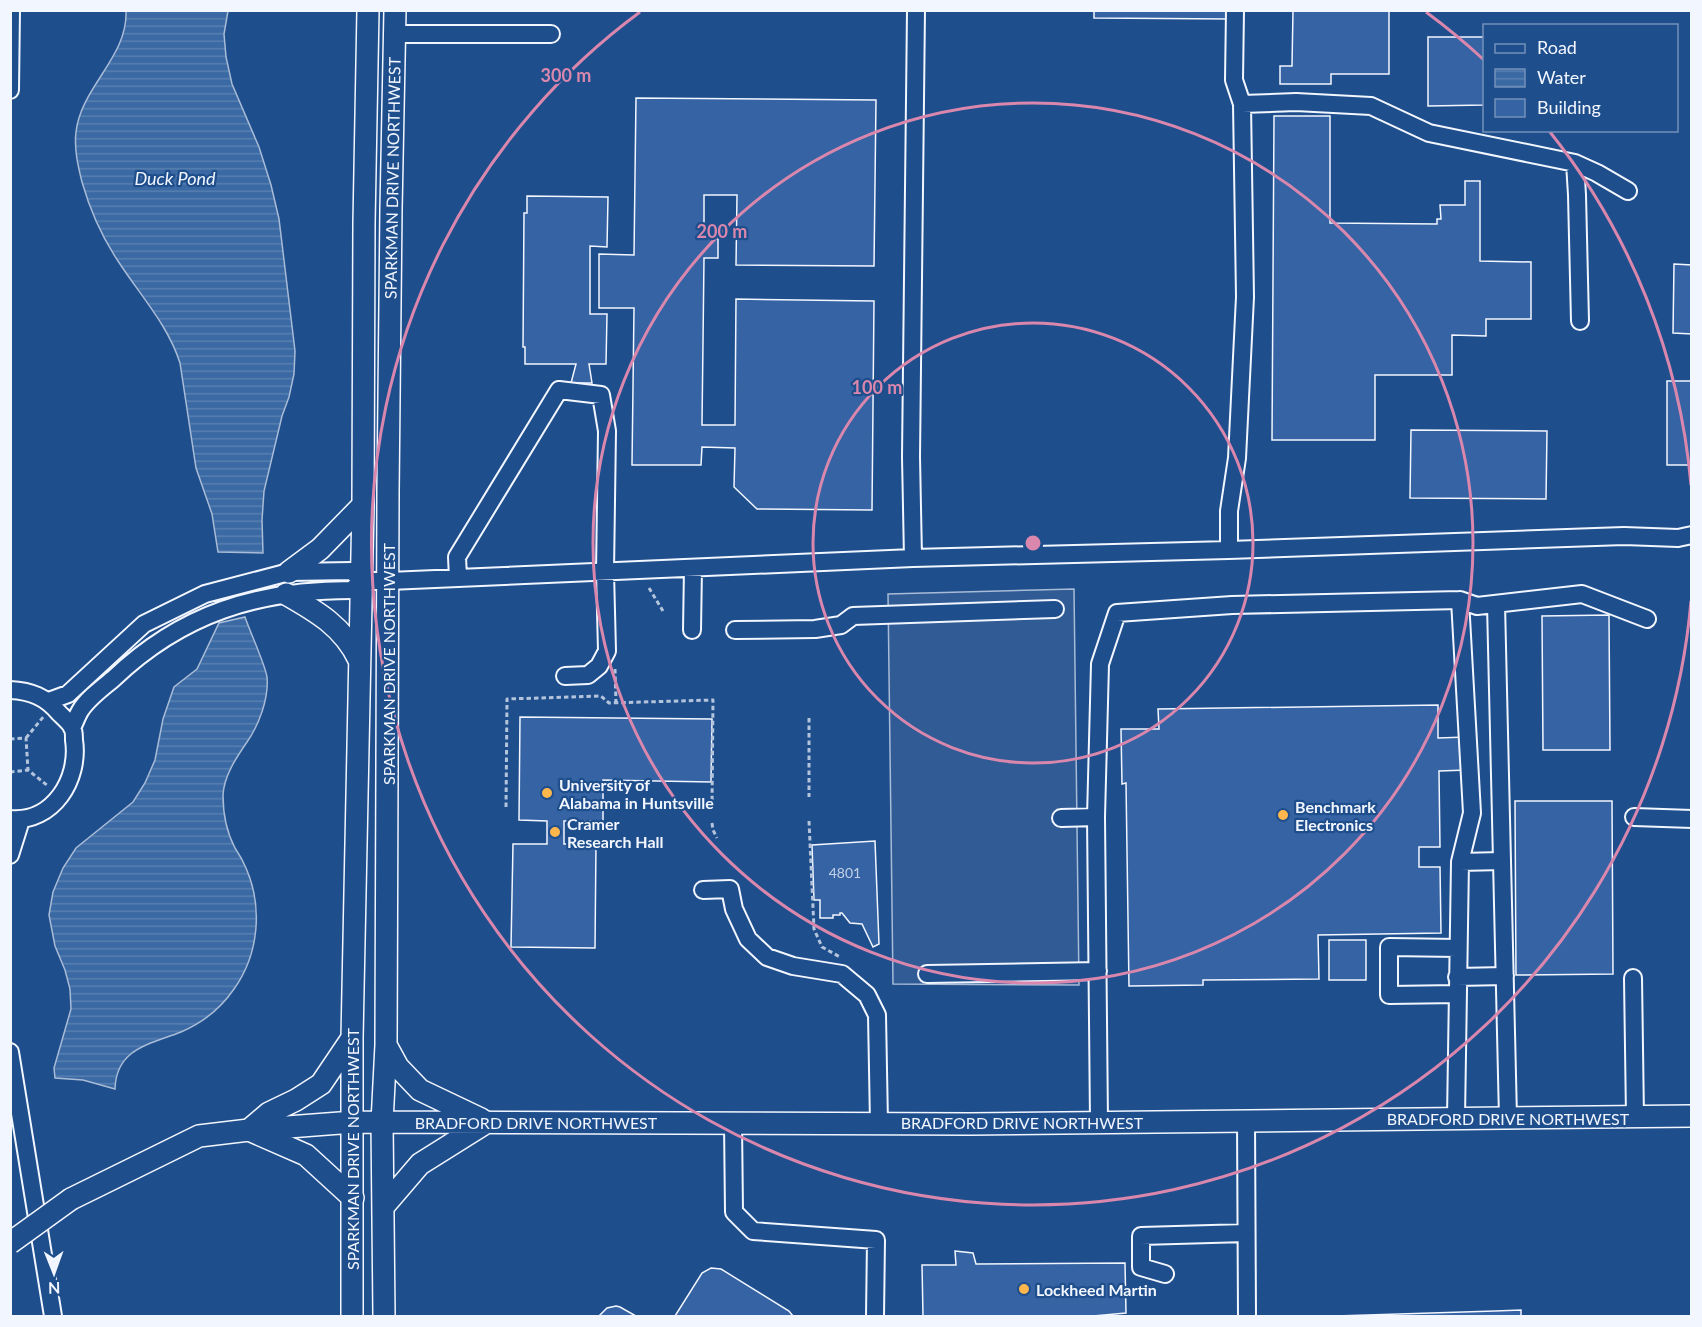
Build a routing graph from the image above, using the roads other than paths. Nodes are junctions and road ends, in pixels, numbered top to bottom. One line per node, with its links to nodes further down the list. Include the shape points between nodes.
1 (11, 10): 8 (street)
2 (368, 10): 13 (main road, SPARKMAN DRIVE NORTHWEST)
3 (395, 10): 6 (main road, SPARKMAN DRIVE NORTHWEST)
4 (916, 10): 16 (street, via 911,457)
5 (1235, 10): 9 (street, via 1234,80)
6 (395, 34): 7 (street); 22 (main road, SPARKMAN DRIVE NORTHWEST)
7 (551, 34)
8 (10, 90)
9 (1242, 104): 10 (street, via 1371,106 1429,133); 15 (street, via 1245,297)
10 (1575, 163): 11 (street); 12 (street)
11 (1628, 191)
12 (1580, 321)
13 (363, 505): 18 (main road, via 320,549); 21 (main road, SPARKMAN DRIVE NORTHWEST)
14 (1692, 535): 15 (street)
15 (1229, 549): 16 (street)
16 (914, 558): 17 (street)
17 (693, 568): 19 (street); 28 (street)
18 (288, 572): 21 (street, via 352,572); 33 (street, via 205,594 144,624 68,694)
19 (605, 572): 20 (street); 20 (street, via 607,431 601,395 559,390 457,557); 31 (street, via 607,651 599,666 588,675)
20 (458, 578): 22 (street)
21 (361, 580): 22 (street); 23 (street, via 352,590); 30 (main road, SPARKMAN DRIVE NORTHWEST)
22 (388, 581): 52 (main road, SPARKMAN DRIVE NORTHWEST)
23 (286, 594): 30 (main road, via 333,623 353,647); 34 (street, via 201,617 151,646 80,709)
24 (1460, 600): 25 (street, via 1477,606); 35 (street, via 1232,605 1117,613 1100,664); 42 (street, via 1472,813)
25 (1496, 604): 27 (street, via 1582,594); 41 (street)
26 (1055, 609): 29 (street, via 853,616 841,625 815,629)
27 (1647, 619)
28 (692, 630)
29 (735, 630)
30 (359, 662): 51 (main road, SPARKMAN DRIVE NORTHWEST)
31 (566, 676)
32 (10, 690): 33 (street, via 23,691)
33 (48, 706): 34 (street)
34 (72, 728): 39 (street, via 74,773 64,793 48,809)
35 (1096, 817): 37 (street); 45 (street)
36 (1634, 817): 38 (street)
37 (1061, 818)
38 (1692, 819)
39 (16, 820): 40 (street)
40 (10, 855)
41 (1502, 861): 42 (street); 48 (street)
42 (1460, 862): 44 (street)
43 (703, 890): 64 (street, via 730,889 734,909 748,939 766,957 842,974 867,995 877,1015)
44 (1458, 948): 47 (street); 50 (street, via 1389,947 1389,995)
45 (1098, 971): 46 (street); 62 (street)
46 (927, 974)
47 (1457, 976): 48 (street); 50 (street)
48 (1505, 976): 57 (street)
49 (1633, 978): 55 (street)
50 (1457, 994): 56 (street)
51 (352, 1038): 59 (main road, SPARKMAN DRIVE NORTHWEST); 65 (main road, via 321,1084 269,1113)
52 (386, 1045): 60 (main road, SPARKMAN DRIVE NORTHWEST); 61 (main road, via 398,1067 420,1090)
53 (10, 1052): 71 (street)
54 (1692, 1116): 55 (main road, BRADFORD DRIVE NORTHWEST)
55 (1635, 1117): 57 (main road, BRADFORD DRIVE NORTHWEST)
56 (1456, 1118): 57 (main road, BRADFORD DRIVE NORTHWEST); 58 (main road, BRADFORD DRIVE NORTHWEST)
57 (1508, 1118)
58 (1246, 1120): 62 (main road, BRADFORD DRIVE NORTHWEST); 68 (street)
59 (353, 1122): 60 (main road, BRADFORD DRIVE NORTHWEST); 65 (main road, BRADFORD DRIVE NORTHWEST); 66 (main road, SPARKMAN DRIVE NORTHWEST)
60 (382, 1122): 61 (main road, BRADFORD DRIVE NORTHWEST); 67 (main road, SPARKMAN DRIVE NORTHWEST)
61 (487, 1122): 63 (main road, BRADFORD DRIVE NORTHWEST); 67 (main road, via 420,1164)
62 (1099, 1122): 64 (main road, BRADFORD DRIVE NORTHWEST)
63 (733, 1123): 64 (main road, BRADFORD DRIVE NORTHWEST); 74 (street, via 734,1212 753,1231 876,1240)
64 (879, 1123)
65 (249, 1130): 66 (main road, via 306,1155); 69 (main road, BRADFORD DRIVE NORTHWEST, bridge, via 199,1136 71,1199)
66 (353, 1198): 72 (main road, SPARKMAN DRIVE NORTHWEST)
67 (384, 1206): 73 (main road, SPARKMAN DRIVE NORTHWEST)
68 (1246, 1233): 70 (street, via 1141,1236 1141,1268); 75 (street)
69 (10, 1243)
70 (1165, 1274)
71 (53, 1317)
72 (352, 1317)
73 (384, 1317)
74 (875, 1317)
75 (1247, 1317)

